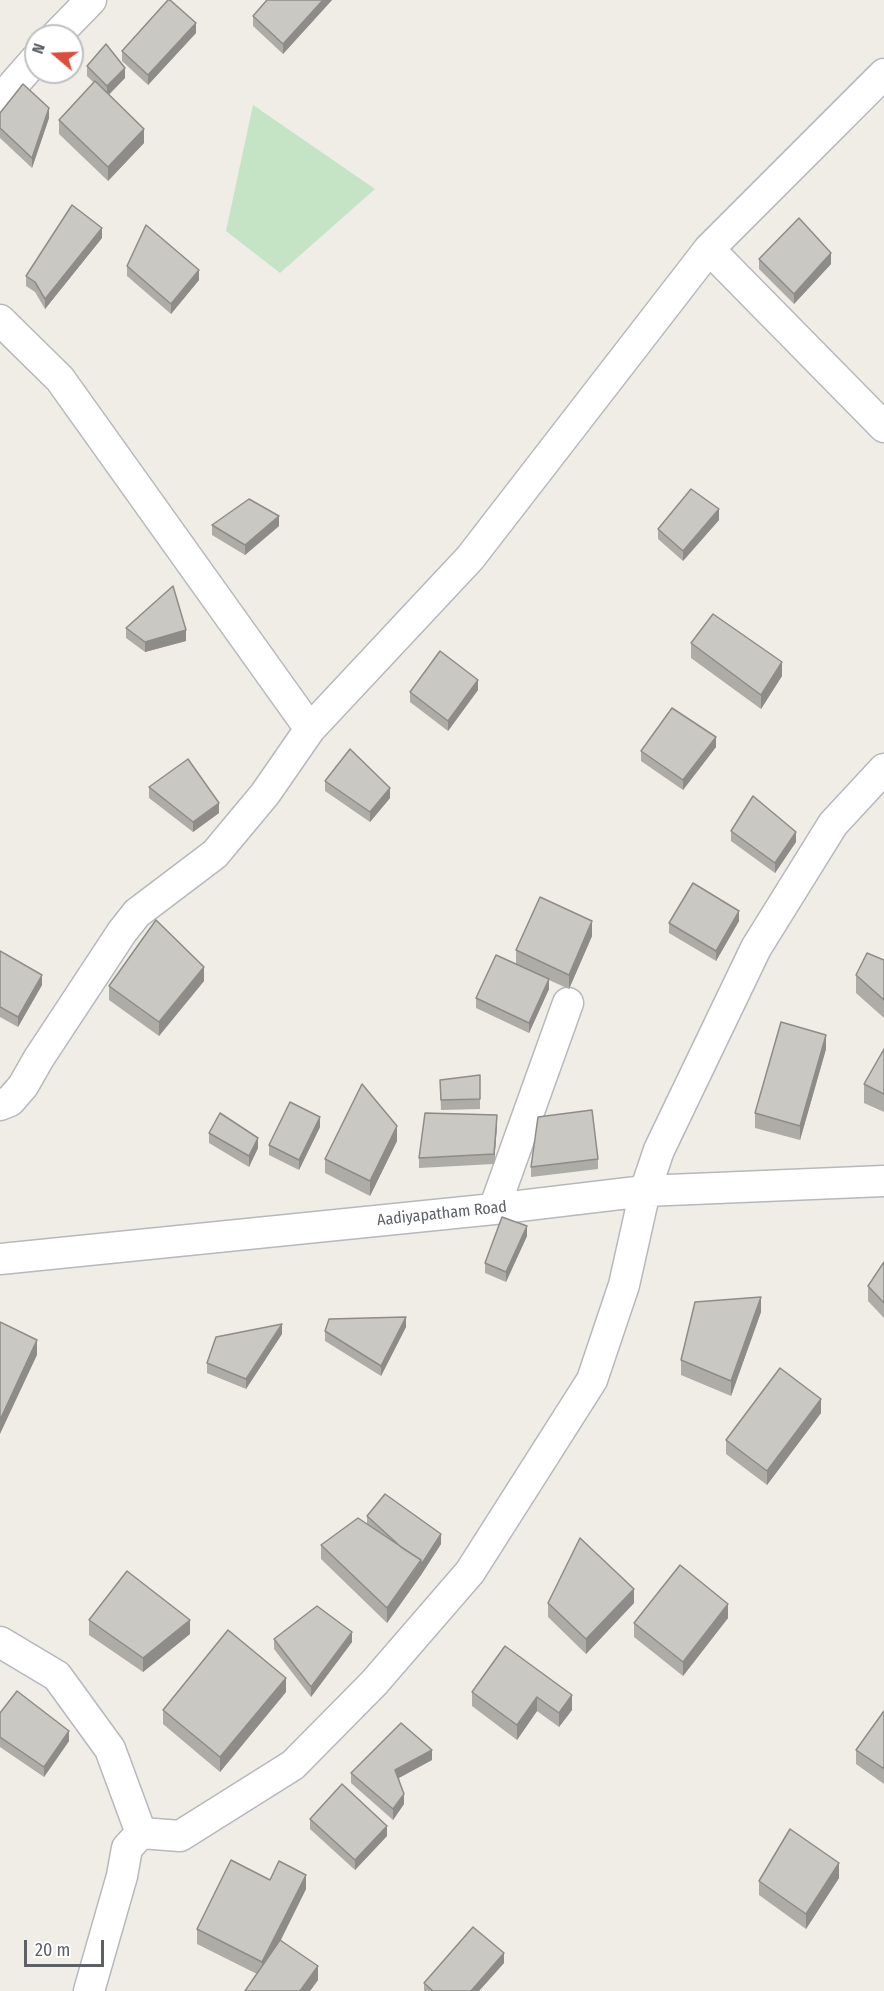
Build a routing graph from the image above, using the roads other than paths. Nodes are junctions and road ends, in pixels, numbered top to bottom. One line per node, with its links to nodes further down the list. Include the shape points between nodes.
1 (91, 0): 2 (street)
2 (68, 24)
3 (24, 73): 5 (street)
4 (884, 74): 6 (street)
5 (0, 100)
6 (709, 249): 8 (street); 9 (street, via 470,558)
7 (0, 320): 9 (street, via 60,379)
8 (884, 427)
9 (310, 729): 12 (street, via 265,794 215,854 137,913 23,1086 10,1101)
10 (884, 769): 14 (street, via 833,824 756,948 659,1150)
11 (568, 1004): 15 (street)
12 (0, 1105)
13 (884, 1181): 14 (street, Aadiyapatham Road)
14 (645, 1191): 15 (street, Aadiyapatham Road); 18 (street, via 624,1285 592,1380 470,1572 374,1683 293,1765 180,1836)
15 (494, 1209): 16 (street, Aadiyapatham Road)
16 (0, 1259)
17 (0, 1642): 18 (street, via 57,1676 110,1749)
18 (141, 1833): 19 (street, via 127,1848)
19 (89, 1991)

